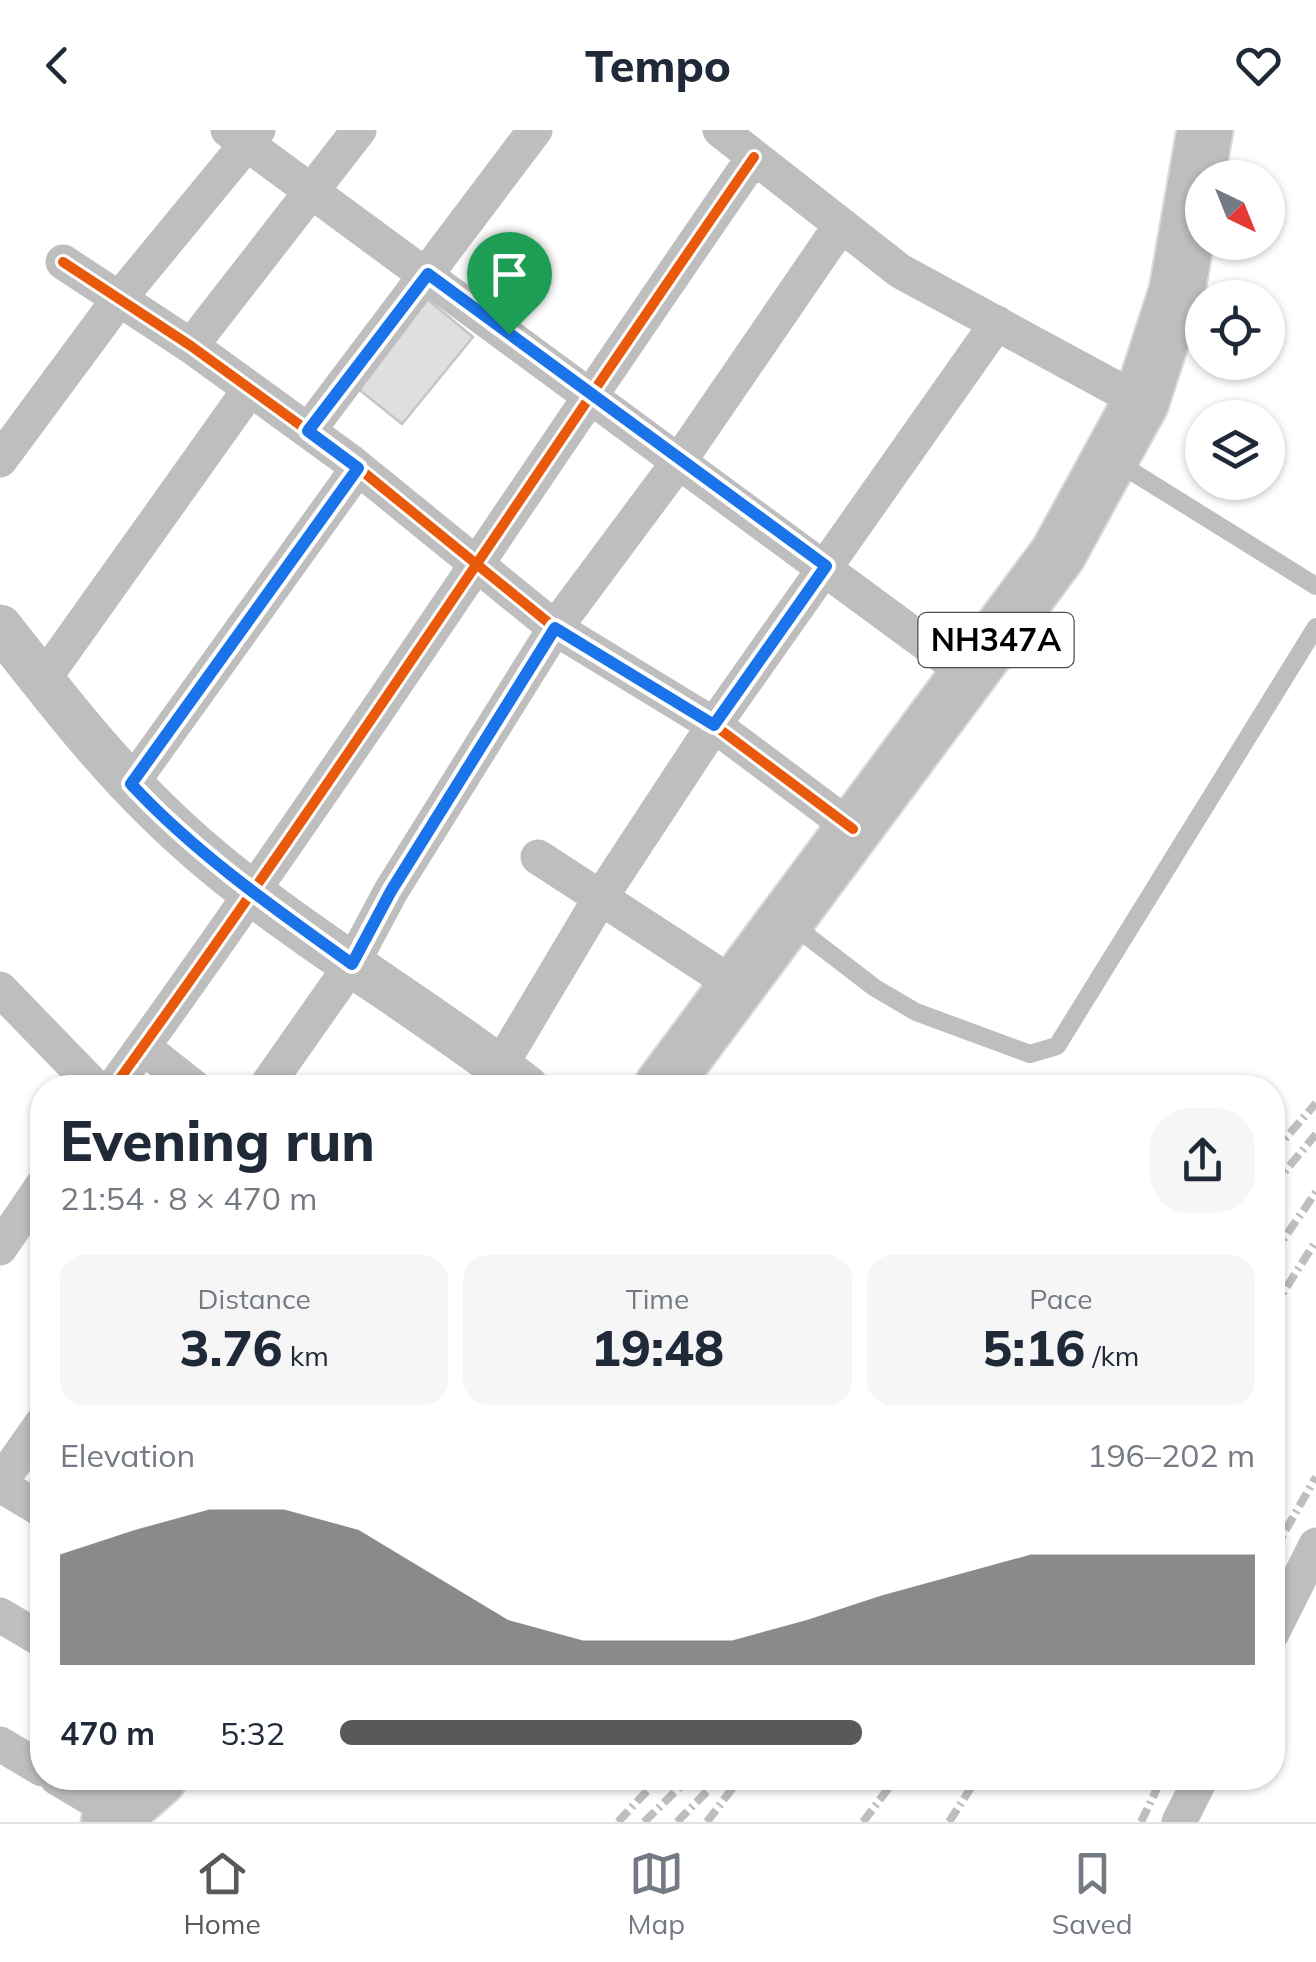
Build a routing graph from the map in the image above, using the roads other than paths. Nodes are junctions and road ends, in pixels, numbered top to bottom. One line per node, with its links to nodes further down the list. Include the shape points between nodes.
1 (359, 130): 7 (street)
2 (534, 130): 10 (street)
3 (720, 130): 6 (street)
4 (1205, 130): 16 (highway, NH347A, via 1177,291)
5 (244, 135): 7 (street); 11 (street)
6 (754, 158): 8 (street); 15 (street)
7 (310, 194): 10 (street); 13 (street)
8 (841, 225): 12 (street, via 900,271); 20 (street)
9 (63, 262): 11 (street)
10 (428, 274): 15 (street); 17 (street)
11 (119, 299): 13 (street); 19 (street)
12 (997, 323): 16 (street); 22 (street)
13 (192, 346): 14 (street)
14 (250, 389): 17 (street); 29 (street)
15 (590, 394): 20 (street); 23 (street)
16 (1140, 402): 18 (highway, NH347A)
17 (308, 431): 21 (street)
18 (1110, 458): 24 (lane); 28 (highway, NH347A, via 1058,554)
19 (0, 460)
20 (680, 460): 22 (street); 27 (street)
21 (358, 468): 23 (street); 31 (street)
22 (826, 566): 28 (street); 30 (street)
23 (476, 568): 27 (street); 34 (street)
24 (1316, 586)
25 (0, 627): 29 (street)
26 (1316, 627): 36 (lane, via 1057,1046 1030,1054 916,1012)
27 (555, 628): 30 (street); 37 (street)
28 (970, 676): 32 (highway, NH347A)
29 (42, 681): 31 (street)
30 (714, 725): 32 (street); 35 (street)
31 (131, 784): 34 (street)
32 (853, 830): 36 (highway, NH347A)
33 (538, 857): 35 (street)
34 (252, 890): 37 (street); 40 (street)
35 (601, 897): 38 (street); 46 (street)
36 (785, 920): 38 (highway, NH347A)
37 (352, 964): 44 (street); 45 (street)
38 (739, 988): 47 (highway, NH347A)
39 (0, 989): 41 (street)
40 (142, 1047): 42 (street); 43 (street)
41 (83, 1075)
42 (122, 1075)
43 (178, 1075)
44 (274, 1075)
45 (497, 1075)
46 (508, 1075)
47 (671, 1075)
48 (30, 1227): 49 (street)
49 (0, 1248)
50 (30, 1440): 51 (street)
51 (0, 1484): 52 (street)
52 (30, 1503)
53 (1316, 1544): 54 (street)
54 (1285, 1606)
55 (0, 1615): 56 (street)
56 (30, 1633)
57 (0, 1744): 58 (street)
58 (30, 1762)
59 (88, 1790): 61 (street)
60 (1195, 1790): 62 (street)
61 (133, 1807)
62 (1179, 1822)

